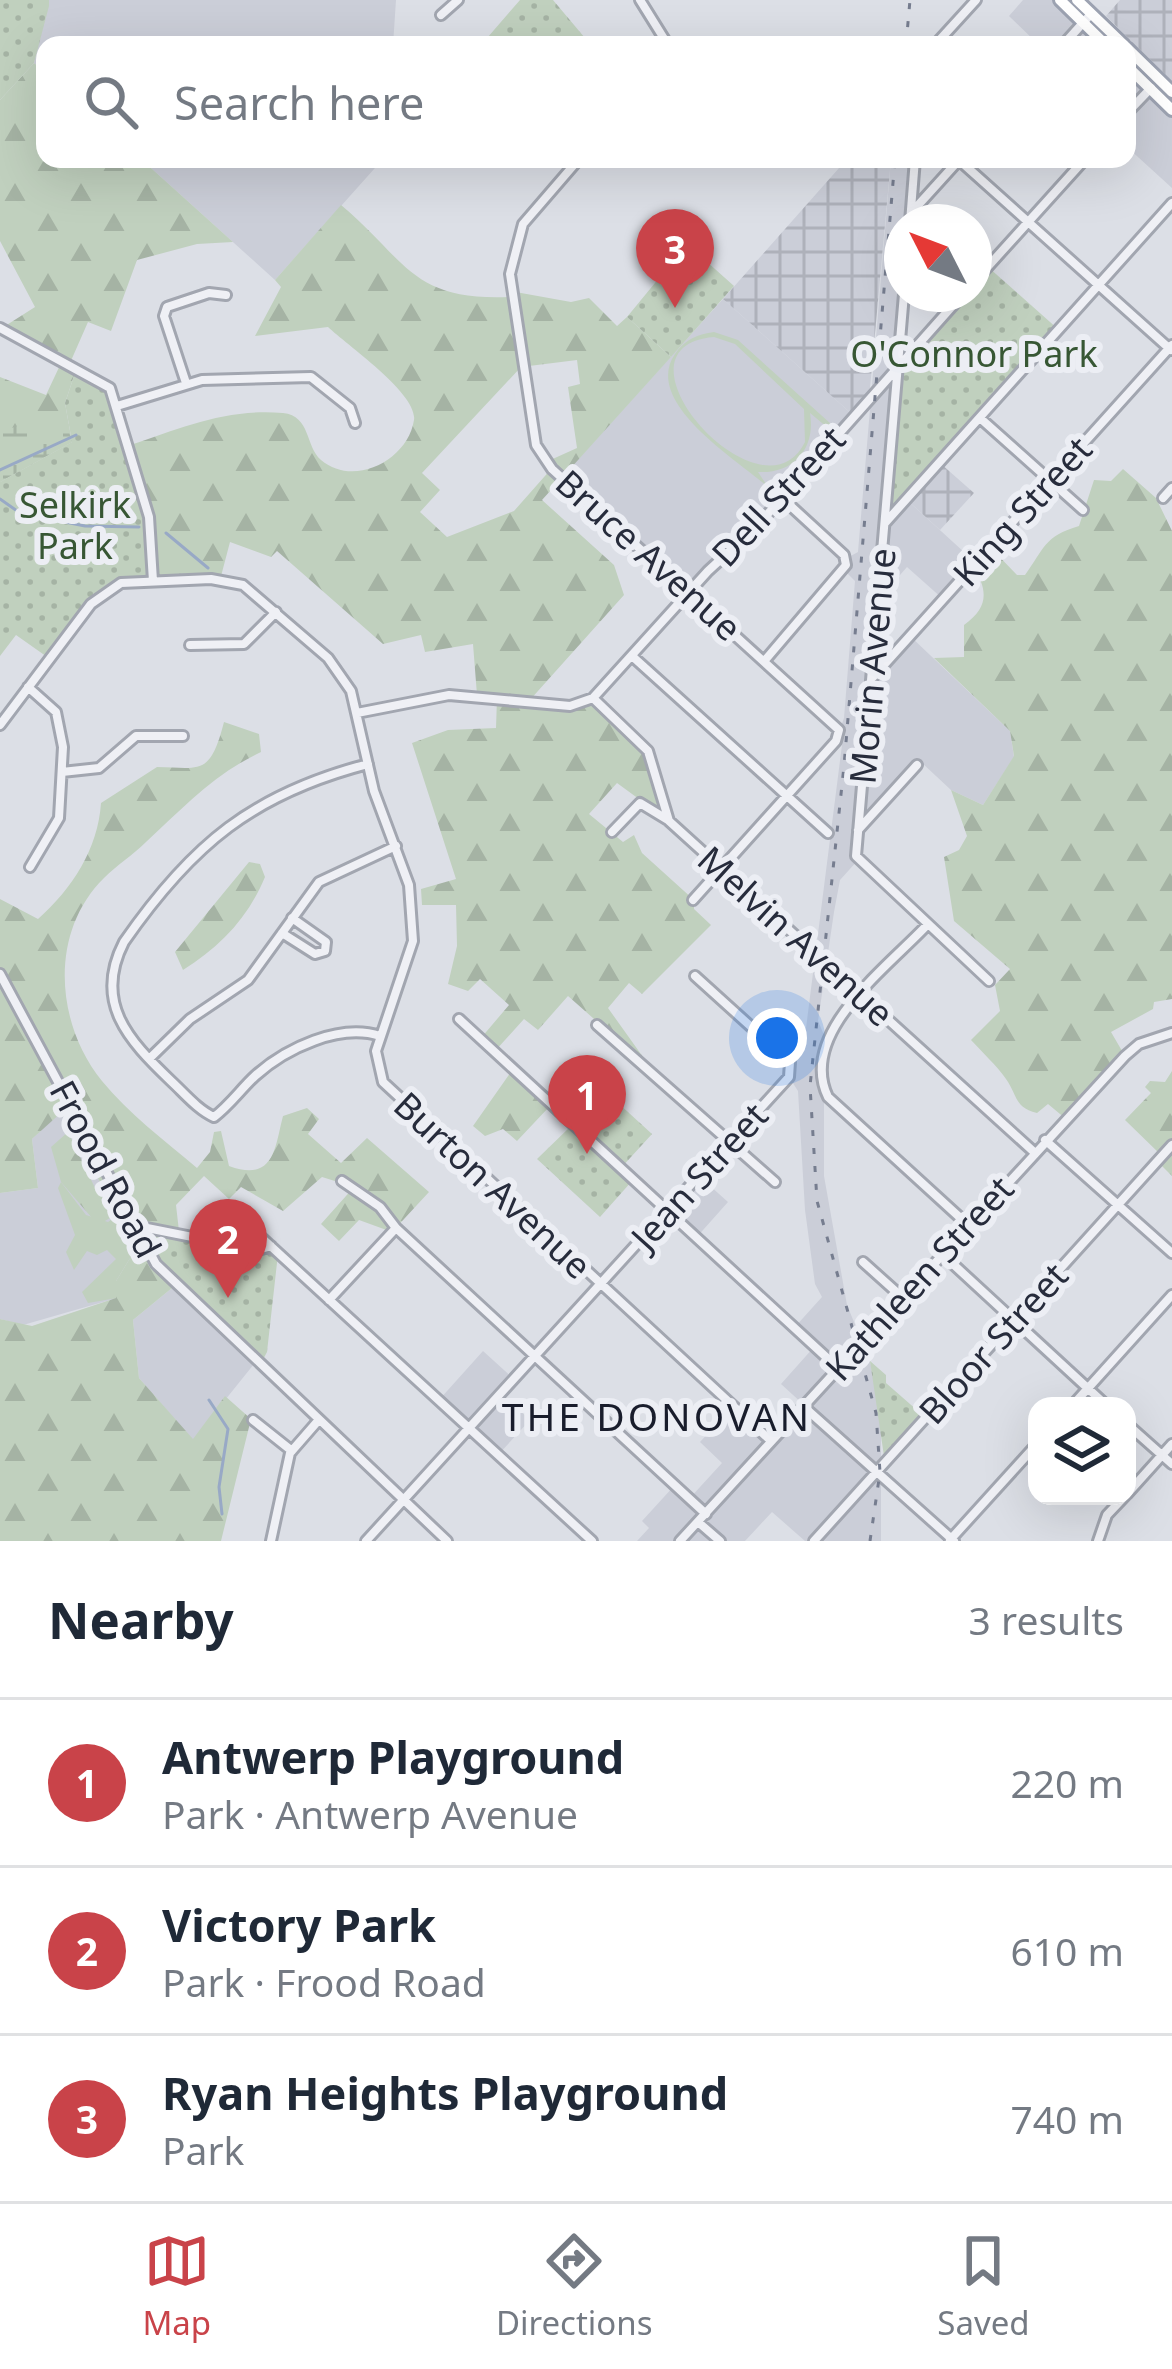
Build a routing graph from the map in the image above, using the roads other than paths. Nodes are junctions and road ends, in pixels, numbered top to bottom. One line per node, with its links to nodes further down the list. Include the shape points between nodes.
1 (458, 0): 6 (street)
2 (640, 0): 8 (street)
3 (976, 0): 9 (street)
4 (1060, 0): 7 (main road)
5 (1077, 0): 7 (main road)
6 (441, 15)
7 (1087, 18): 10 (street); 11 (main road); 12 (main road)
8 (662, 36)
9 (943, 36)
10 (1071, 36)
11 (1100, 36)
12 (1111, 36)
13 (1136, 60): 15 (main road)
14 (1136, 72): 15 (main road)
15 (1154, 84): 16 (main road); 17 (street); 18 (main road)
16 (1172, 92)
17 (1136, 103)
18 (1172, 110)
19 (571, 168): 47 (street, Bruce Avenue, via 524,224 510,274 530,429 552,469)
20 (914, 168): 25 (street)
21 (952, 168): 26 (street)
22 (968, 168): 27 (street)
23 (1077, 168): 27 (street)
24 (1172, 203): 29 (street)
25 (911, 204)
26 (921, 204)
27 (1028, 222): 28 (street); 29 (street)
28 (992, 262)
29 (1099, 285): 34 (street); 38 (street)
30 (226, 295): 36 (street, via 166,307)
31 (902, 312): 35 (street, Morin Avenue)
32 (947, 312): 35 (street, Dell Street)
33 (0, 328): 37 (street, via 102,380)
34 (1171, 348): 40 (street, King Street)
35 (898, 365): 42 (street, Dell Street); 45 (street, Morin Avenue)
36 (186, 383): 37 (street); 39 (street, via 311,377 350,408)
37 (118, 406): 46 (street, via 149,518)
38 (980, 418): 40 (street); 45 (street)
39 (356, 423)
40 (1050, 480): 44 (street); 52 (street, King Street)
41 (1172, 488): 43 (street)
42 (782, 498): 47 (street, Dell Street); 51 (street, via 846,559)
43 (1163, 498)
44 (1083, 510)
45 (885, 523): 52 (street, Morin Avenue)
46 (153, 581): 48 (street, via 233,581); 53 (street, via 102,592)
47 (689, 592): 50 (street, Dell Street); 51 (street, Bruce Avenue)
48 (276, 612): 49 (street, via 244,644); 55 (street, via 341,671)
49 (190, 645)
50 (632, 656): 54 (street, Dell Street); 61 (street)
51 (766, 659): 61 (street, Bruce Avenue, via 838,726 836,741)
52 (872, 678): 63 (street, Morin Avenue)
53 (28, 687): 56 (street); 60 (street, via 59,718)
54 (593, 698): 55 (street, via 570,706 448,695); 62 (street, Melvin Avenue, via 648,751)
55 (357, 713): 58 (street)
56 (0, 725)
57 (184, 736): 60 (street, via 136,736 99,768)
58 (368, 764): 66 (street); 81 (street, via 284,790 246,812 130,934 114,964 112,996 119,1024)
59 (917, 765): 63 (street)
60 (62, 772): 67 (street, via 59,818)
61 (787, 796): 65 (street); 68 (street)
62 (669, 820): 64 (street, via 640,803); 68 (street, Melvin Avenue)
63 (858, 830): 71 (street, Morin Avenue, via 858,860)
64 (612, 832)
65 (828, 833)
66 (396, 846): 70 (street, via 327,876); 80 (street, via 413,941)
67 (30, 867)
68 (721, 868): 69 (street); 76 (street, Melvin Avenue)
69 (693, 900)
70 (292, 918): 72 (street); 72 (street, via 326,942 325,951 314,954)
71 (928, 924): 75 (street, Morin Avenue); 76 (street)
72 (282, 933): 81 (street, via 248,980 190,1018)
73 (0, 974): 93 (street, Frood Road)
74 (695, 976): 83 (street, Jean Street, via 792,1067)
75 (989, 981)
76 (861, 995): 85 (street, Melvin Avenue); 91 (street, via 828,1031 828,1097)
77 (460, 1019): 90 (street)
78 (598, 1025): 83 (street)
79 (1172, 1033): 82 (street, Kathleen Street, via 1134,1047)
80 (380, 1036): 81 (street, via 332,1034 261,1071 214,1117); 98 (street, Burton Avenue, via 376,1062 390,1091)
81 (148, 1059)
82 (1045, 1140): 85 (street, Kathleen Street); 88 (street)
83 (730, 1141): 87 (street); 90 (street, Jean Street)
84 (1172, 1145): 88 (street, Bloor Street)
85 (1034, 1153): 91 (street, Kathleen Street)
86 (342, 1181): 92 (street)
87 (775, 1182)
88 (1119, 1205): 96 (street); 102 (street, Bloor Street)
89 (227, 1206): 94 (street)
90 (666, 1212): 98 (street, Jean Street); 104 (street)
91 (968, 1224): 95 (street, Kathleen Street)
92 (395, 1228): 101 (street); 103 (street)
93 (138, 1232): 94 (street); 110 (street, Frood Road, via 173,1286)
94 (273, 1246): 101 (street)
95 (940, 1253): 100 (street, Kathleen Street); 102 (street)
96 (1172, 1253)
97 (863, 1262): 100 (street)
98 (600, 1284): 103 (street, Jean Street); 113 (street, Burton Avenue)
99 (1172, 1295): 105 (street)
100 (902, 1297): 104 (street, Kathleen Street)
101 (329, 1300): 111 (street)
102 (1013, 1321): 105 (street); 119 (street, Bloor Street)
103 (534, 1356): 111 (street, Jean Street); 123 (street)
104 (838, 1368): 108 (street, Kathleen Street)
105 (1088, 1388): 106 (street); 107 (street)
106 (1080, 1397)
107 (1098, 1397)
108 (803, 1406): 113 (street, Kathleen Street); 119 (street)
109 (254, 1420): 115 (street)
110 (317, 1422): 115 (street); 121 (street, Frood Road)
111 (470, 1428): 121 (street, Jean Street); 128 (street)
112 (1136, 1432): 117 (street)
113 (770, 1441): 123 (street, Kathleen Street)
114 (1172, 1444): 117 (street)
115 (292, 1451): 125 (street)
116 (1028, 1454): 124 (street)
117 (1162, 1455): 118 (street); 120 (street)
118 (1172, 1464)
119 (876, 1472): 124 (street); 131 (street, Bloor Street)
120 (1136, 1484)
121 (402, 1500): 126 (street, Jean Street); 127 (street, Frood Road)
122 (1117, 1505): 132 (street)
123 (702, 1518): 129 (street, Kathleen Street); 130 (street)
124 (951, 1540)
125 (271, 1541)
126 (367, 1541)
127 (447, 1541)
128 (592, 1541)
129 (680, 1541)
130 (719, 1541)
131 (814, 1541)
132 (1098, 1541)

